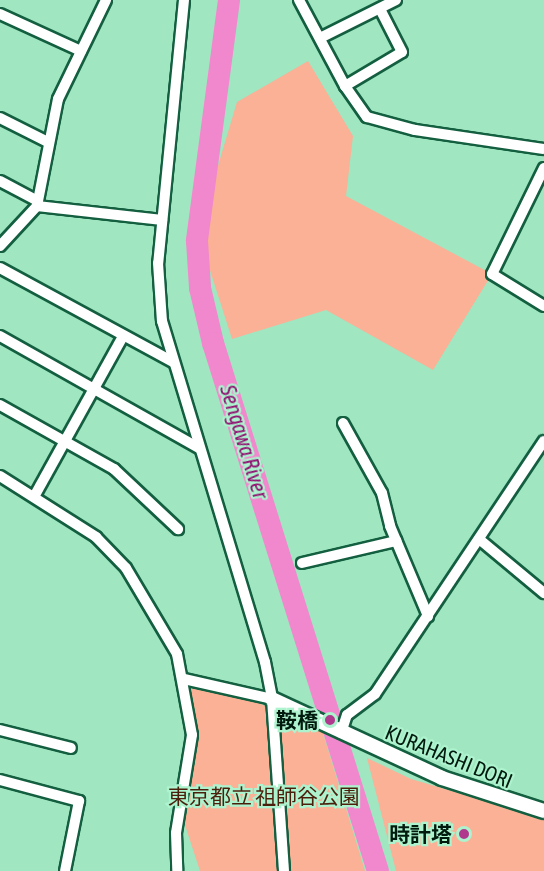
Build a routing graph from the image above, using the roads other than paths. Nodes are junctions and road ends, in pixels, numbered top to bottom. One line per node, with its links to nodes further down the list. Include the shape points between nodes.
1 (184, 0): 16 (street)
2 (299, 0): 7 (street)
3 (396, 0): 5 (street)
4 (104, 1): 8 (street)
5 (380, 9): 7 (street); 9 (street, via 402,52)
6 (0, 14): 8 (street)
7 (320, 38): 9 (street)
8 (81, 51): 11 (street, via 58,99)
9 (345, 86): 12 (street, via 362,112 376,121 488,143)
10 (0, 118): 11 (street)
11 (48, 142): 15 (street)
12 (544, 149)
13 (544, 168): 19 (street, via 492,273)
14 (0, 181): 15 (street)
15 (37, 203): 16 (street); 17 (street)
16 (162, 220): 22 (street, via 158,289)
17 (0, 246)
18 (0, 268): 21 (street)
19 (544, 306)
20 (0, 336): 23 (street)
21 (123, 336): 22 (street); 23 (street)
22 (173, 362): 28 (street)
23 (94, 387): 26 (street); 28 (street)
24 (0, 405): 26 (street)
25 (343, 423): 33 (street, via 382,493)
26 (64, 441): 30 (street); 31 (street, via 114,469)
27 (544, 441): 32 (street)
28 (199, 448): 38 (street, via 262,650)
29 (0, 476): 30 (street)
30 (35, 495): 37 (street, via 88,530 126,568 177,654)
31 (178, 529)
32 (479, 539): 35 (street); 36 (street)
33 (396, 541): 34 (street); 36 (street)
34 (302, 563)
35 (544, 593)
36 (428, 616): 39 (street, via 375,694)
37 (184, 679): 38 (street); 47 (street, via 192,735 176,833)
38 (272, 699): 41 (street, KURAHASHI DORI); 48 (street)
39 (349, 714): 41 (street); 42 (street)
40 (0, 730): 43 (street)
41 (341, 733): 42 (street, KURAHASHI DORI)
42 (356, 740): 45 (street, KURAHASHI DORI, via 442,778)
43 (71, 748)
44 (0, 780): 46 (street, via 79,801)
45 (544, 811)
46 (65, 871)
47 (177, 871)
48 (284, 871)

